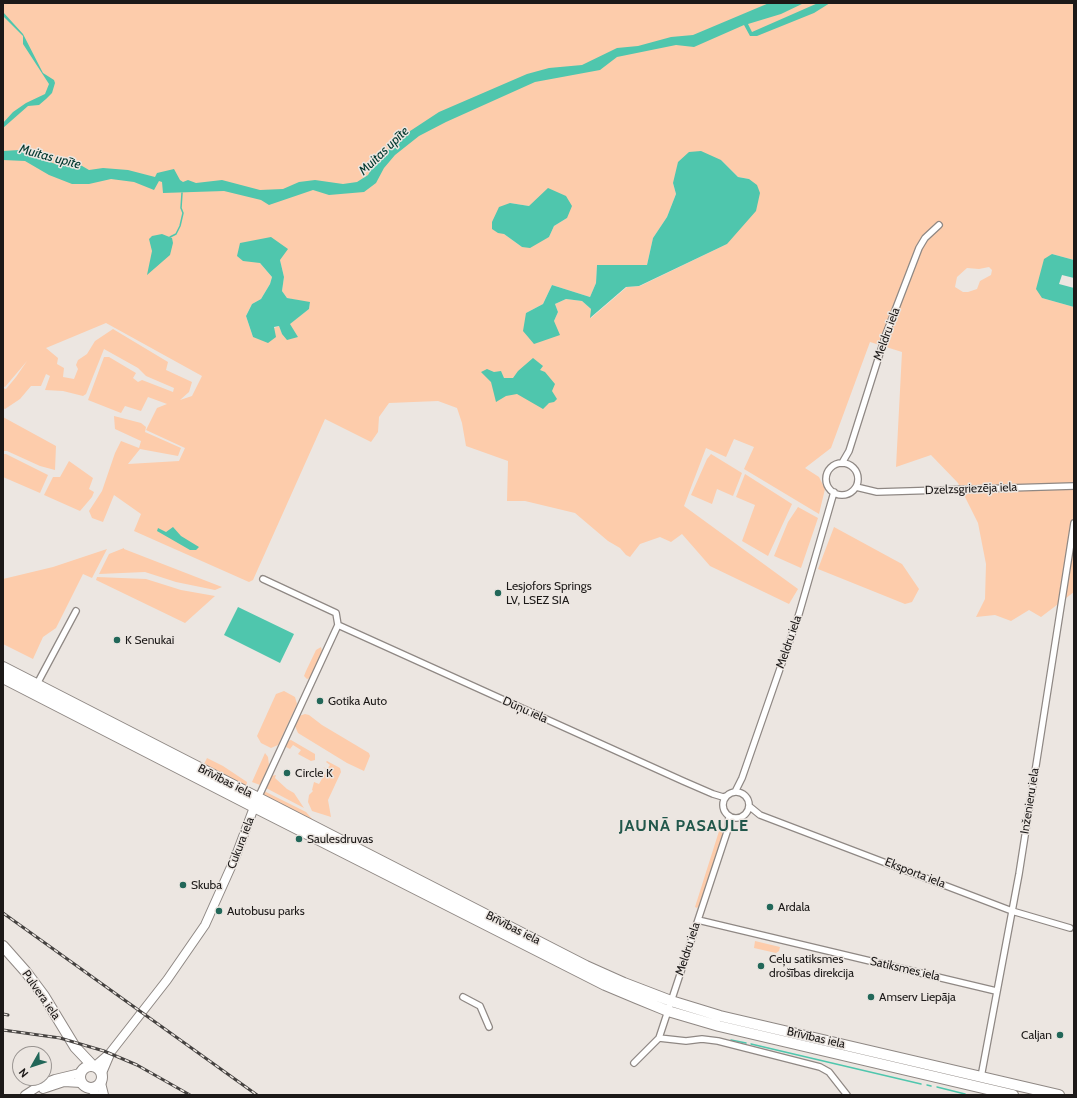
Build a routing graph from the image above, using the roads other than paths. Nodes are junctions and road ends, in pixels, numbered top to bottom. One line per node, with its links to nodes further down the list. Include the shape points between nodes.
1 (940, 226): 2 (street, Meldru iela, via 919,248 886,334)
2 (849, 451): 3 (street); 4 (street)
3 (842, 463): 4 (street); 7 (street, via 831,467 826,476 828,486)
4 (849, 464): 5 (street, via 856,471)
5 (857, 484): 6 (street, Dzelzsgriezēja iela, via 877,492); 8 (street, via 850,493)
6 (1074, 486)
7 (834, 492): 8 (street); 9 (street)
8 (840, 495): 9 (street)
9 (831, 504): 17 (street, Meldru iela, via 798,614)
10 (1074, 523): 30 (street, Inženieru iela)
11 (264, 579): 13 (street, via 336,613)
12 (76, 611): 16 (street)
13 (338, 625): 20 (street, Dūņu iela); 22 (street, Cukura iela)
14 (3, 667): 16 (highway, Brīvības iela)
15 (3, 678): 22 (highway, Brīvības iela)
16 (37, 684): 22 (highway, Brīvības iela)
17 (742, 778): 18 (street, Meldru iela); 19 (street, Meldru iela)
18 (734, 792): 19 (street); 21 (street)
19 (743, 793): 24 (street, Meldru iela, via 748,798)
20 (713, 794): 21 (street, Dūņu iela); 23 (street, Dūņu iela)
21 (726, 796): 23 (street)
22 (256, 803): 36 (highway, Brīvības iela); 41 (main road, Cukura iela, via 228,876 205,925 180,964)
23 (723, 804): 27 (street, via 724,811)
24 (749, 806): 25 (street); 26 (street, Eksporta iela)
25 (745, 815): 26 (street, Eksporta iela); 28 (street)
26 (760, 815): 30 (street, Eksporta iela)
27 (729, 816): 28 (street); 29 (street, Meldru iela)
28 (737, 818): 29 (street, Meldru iela)
29 (728, 829): 31 (street, Meldru iela)
30 (1012, 911): 32 (street, Eksporta iela); 34 (street, Inženieru iela)
31 (698, 920): 34 (street, Satiksmes iela); 36 (street, Meldru iela)
32 (1070, 928)
33 (3, 946): 39 (highway, Pulvera iela, via 42,994)
34 (996, 991): 43 (street, Inženieru iela)
35 (462, 997): 37 (street, via 480,1006)
36 (669, 1006): 38 (street, Meldru iela); 43 (highway, Brīvības iela); 49 (highway, Brīvības iela, via 719,1026)
37 (489, 1027)
38 (659, 1038): 40 (street); 48 (street, via 718,1041 820,1067 829,1072)
39 (74, 1047): 41 (highway, Pulvera iela); 42 (highway, Pulvera iela)
40 (634, 1063)
41 (97, 1072): 42 (highway, via 85,1067); 44 (highway); 47 (main road, Pulvera iela)
42 (80, 1076): 44 (highway); 45 (main road, via 55,1079); 46 (main road)
43 (981, 1077): 50 (highway, Brīvības iela)
44 (93, 1092)
45 (25, 1095)
46 (32, 1095)
47 (104, 1095)
48 (847, 1095)
49 (1013, 1095)
50 (1059, 1095)

